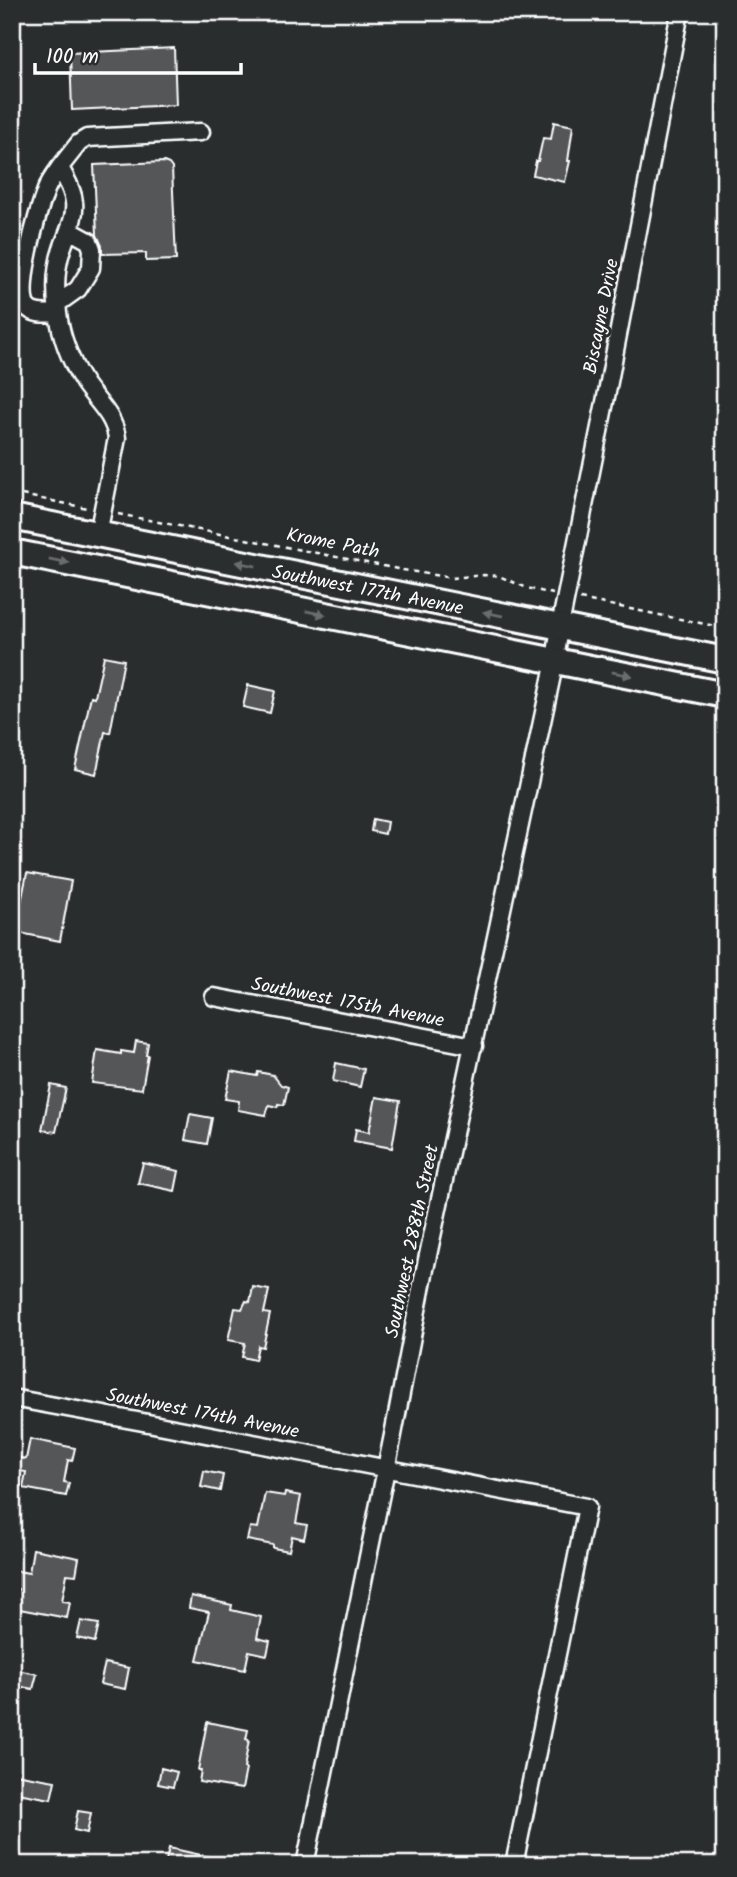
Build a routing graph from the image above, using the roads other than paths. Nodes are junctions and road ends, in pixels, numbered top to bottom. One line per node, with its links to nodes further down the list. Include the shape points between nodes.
1 (680, 12): 9 (street, Biscayne Drive)
2 (201, 132): 3 (street, via 87,138)
3 (60, 167): 4 (street, via 74,201); 5 (street, via 47,187 30,243 24,297 35,313)
4 (69, 230): 5 (street, via 58,264); 5 (street, via 89,241 91,268 85,281)
5 (58, 308): 7 (street, via 75,367 116,430)
6 (12, 517): 7 (highway, Southwest 177th Avenue)
7 (98, 534): 9 (highway, Southwest 177th Avenue, one-way to 7)
8 (12, 552): 10 (highway, Southwest 177th Avenue, one-way to 10)
9 (560, 626): 10 (street, Southwest 288th Street); 11 (highway, Southwest 177th Avenue)
10 (555, 660): 12 (highway, Southwest 177th Avenue, one-way to 12); 14 (street, Southwest 288th Street)
11 (725, 660)
12 (725, 695)
13 (214, 997): 14 (street, Southwest 175th Avenue)
14 (474, 1046): 16 (street, Southwest 288th Street)
15 (12, 1398): 16 (street, Southwest 174th Avenue)
16 (387, 1469): 17 (street, Southwest 288th Street); 18 (street, Southwest 174th Avenue, via 587,1507)
17 (305, 1865)
18 (514, 1865)

